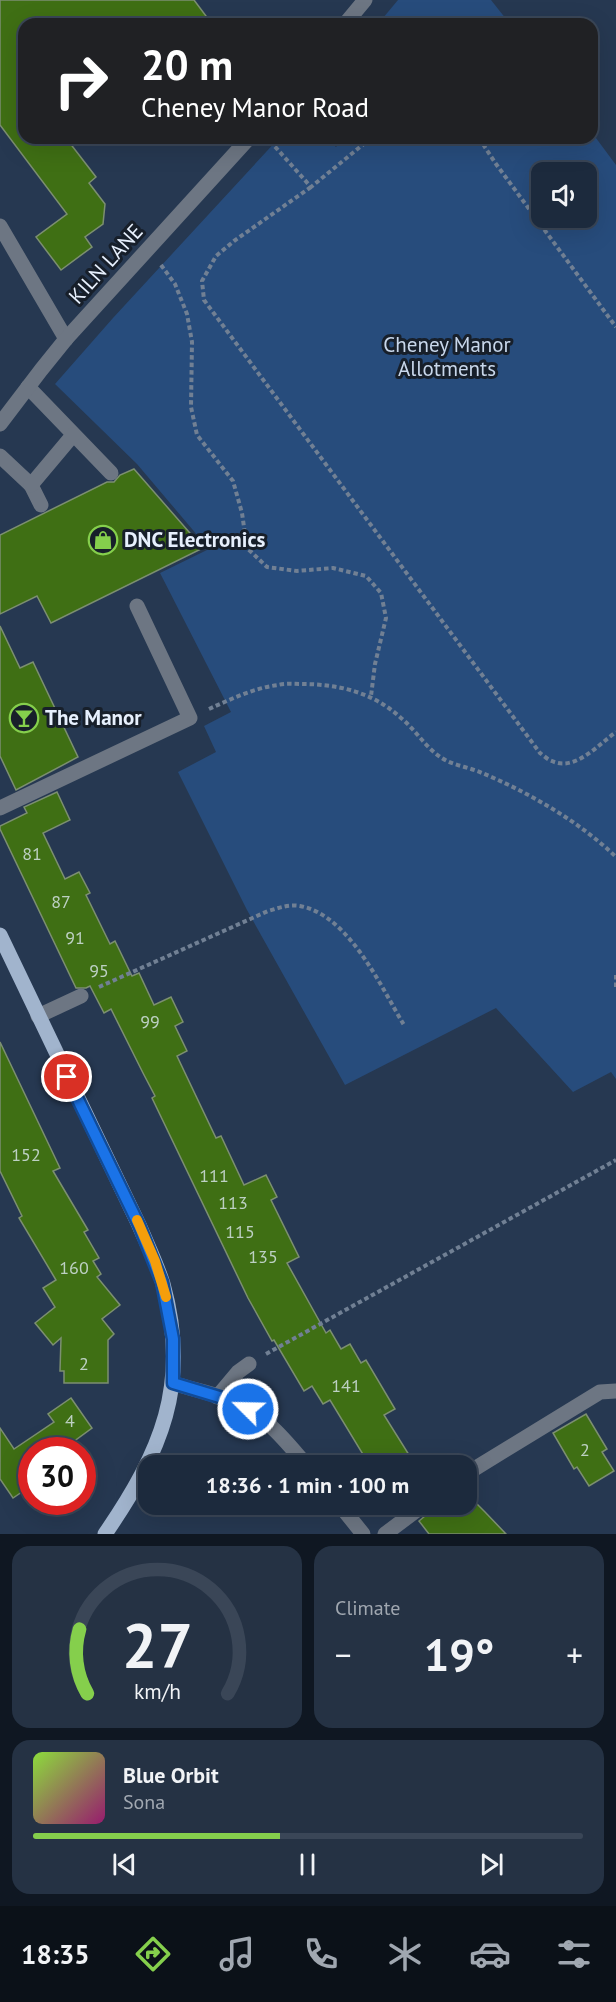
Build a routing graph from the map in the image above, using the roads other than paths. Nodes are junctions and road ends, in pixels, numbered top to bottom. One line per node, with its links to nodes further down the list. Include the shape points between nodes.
1 (366, 0): 2 (street)
2 (350, 18)
3 (243, 144): 5 (street, KILN LANE)
4 (0, 226): 5 (street)
5 (66, 339): 6 (street, KILN LANE)
6 (27, 387): 7 (street, KILN LANE); 8 (street)
7 (0, 424)
8 (73, 435): 10 (street); 11 (street)
9 (0, 456): 11 (street)
10 (111, 473)
11 (31, 485): 12 (street)
12 (41, 505)
13 (137, 606): 14 (street, via 189,718)
14 (0, 808)
15 (0, 935): 17 (main road)
16 (81, 996): 17 (street)
17 (38, 1016): 19 (main road, via 155,1261 173,1339)
18 (249, 1364): 21 (street)
19 (173, 1383): 21 (street); 26 (main road, via 157,1444)
20 (616, 1391): 23 (street, via 600,1392)
21 (217, 1397): 22 (street, via 236,1402 260,1416)
22 (298, 1455)
23 (477, 1467)
24 (348, 1515): 27 (street)
25 (410, 1515): 28 (street)
26 (105, 1534)
27 (363, 1534)
28 (385, 1534)

